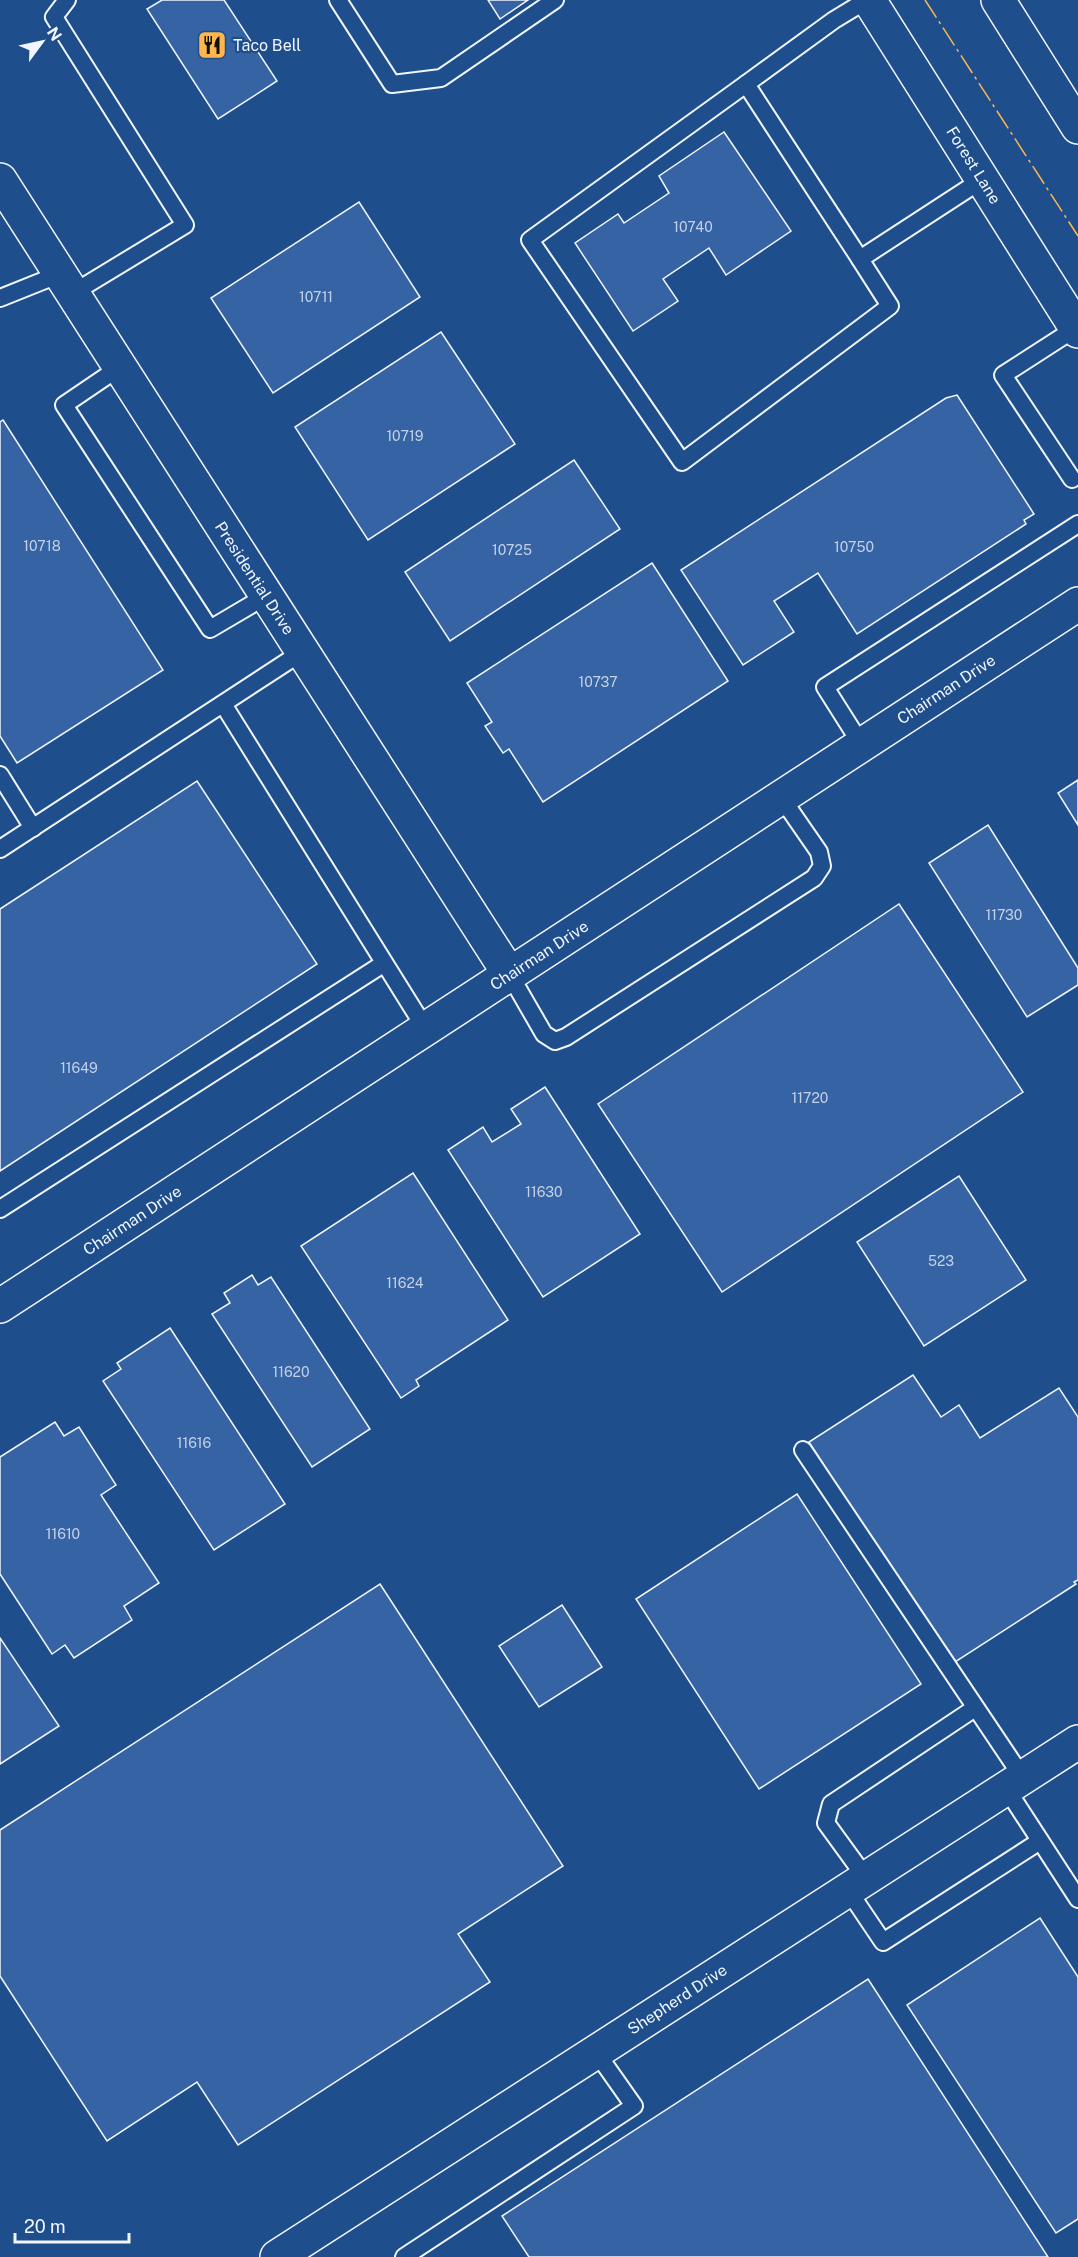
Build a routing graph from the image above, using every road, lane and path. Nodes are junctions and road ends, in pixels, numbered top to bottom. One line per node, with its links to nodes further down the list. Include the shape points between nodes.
1 (67, 0): 11 (lane, via 54,17 185,225)
2 (338, 0): 3 (lane, via 392,84 441,78)
3 (555, 0)
4 (868, 0): 6 (lane); 8 (street, Forest Lane)
5 (998, 0): 7 (street)
6 (746, 84): 10 (lane); 10 (lane, via 530,240 682,462 890,306)
7 (1078, 128)
8 (984, 179): 10 (lane); 13 (street, Forest Lane)
9 (0, 180): 11 (street, Presidential Drive)
10 (860, 259)
11 (67, 284): 12 (lane); 14 (street, Presidential Drive)
12 (0, 298)
13 (1077, 329): 15 (lane, via 1003,375)
14 (120, 367): 17 (street, Presidential Drive); 17 (lane, via 64,405 210,629)
15 (1076, 481)
16 (1078, 524): 21 (lane, via 825,687)
17 (266, 596): 19 (street, Presidential Drive)
18 (1078, 604): 21 (street, Chairman Drive)
19 (302, 652): 20 (lane); 27 (street, Presidential Drive)
20 (223, 704): 24 (lane); 26 (lane)
21 (861, 744): 23 (street, Chairman Drive)
22 (0, 776): 24 (lane)
23 (781, 797): 27 (street, Chairman Drive); 27 (lane, via 819,852 822,866 814,878 555,1041 544,1034)
24 (33, 828): 25 (lane)
25 (0, 849)
26 (383, 964): 28 (lane); 29 (lane)
27 (510, 975): 28 (street, Chairman Drive)
28 (425, 1028): 30 (street, Chairman Drive)
29 (0, 1209)
30 (2, 1300)
31 (803, 1450): 32 (lane)
32 (975, 1708): 34 (lane); 36 (lane, via 831,1804 826,1823)
33 (1078, 1742): 34 (street, Shepherd Drive)
34 (1014, 1783): 35 (lane); 36 (street, Shepherd Drive)
35 (1040, 1841): 36 (lane, via 883,1942); 37 (lane)
36 (857, 1884): 38 (street, Shepherd Drive)
37 (1078, 1899)
38 (596, 2052): 39 (street, Shepherd Drive); 41 (lane, via 634,2106)
39 (309, 2248): 40 (street, Shepherd Drive)
40 (277, 2257)
41 (404, 2257)

